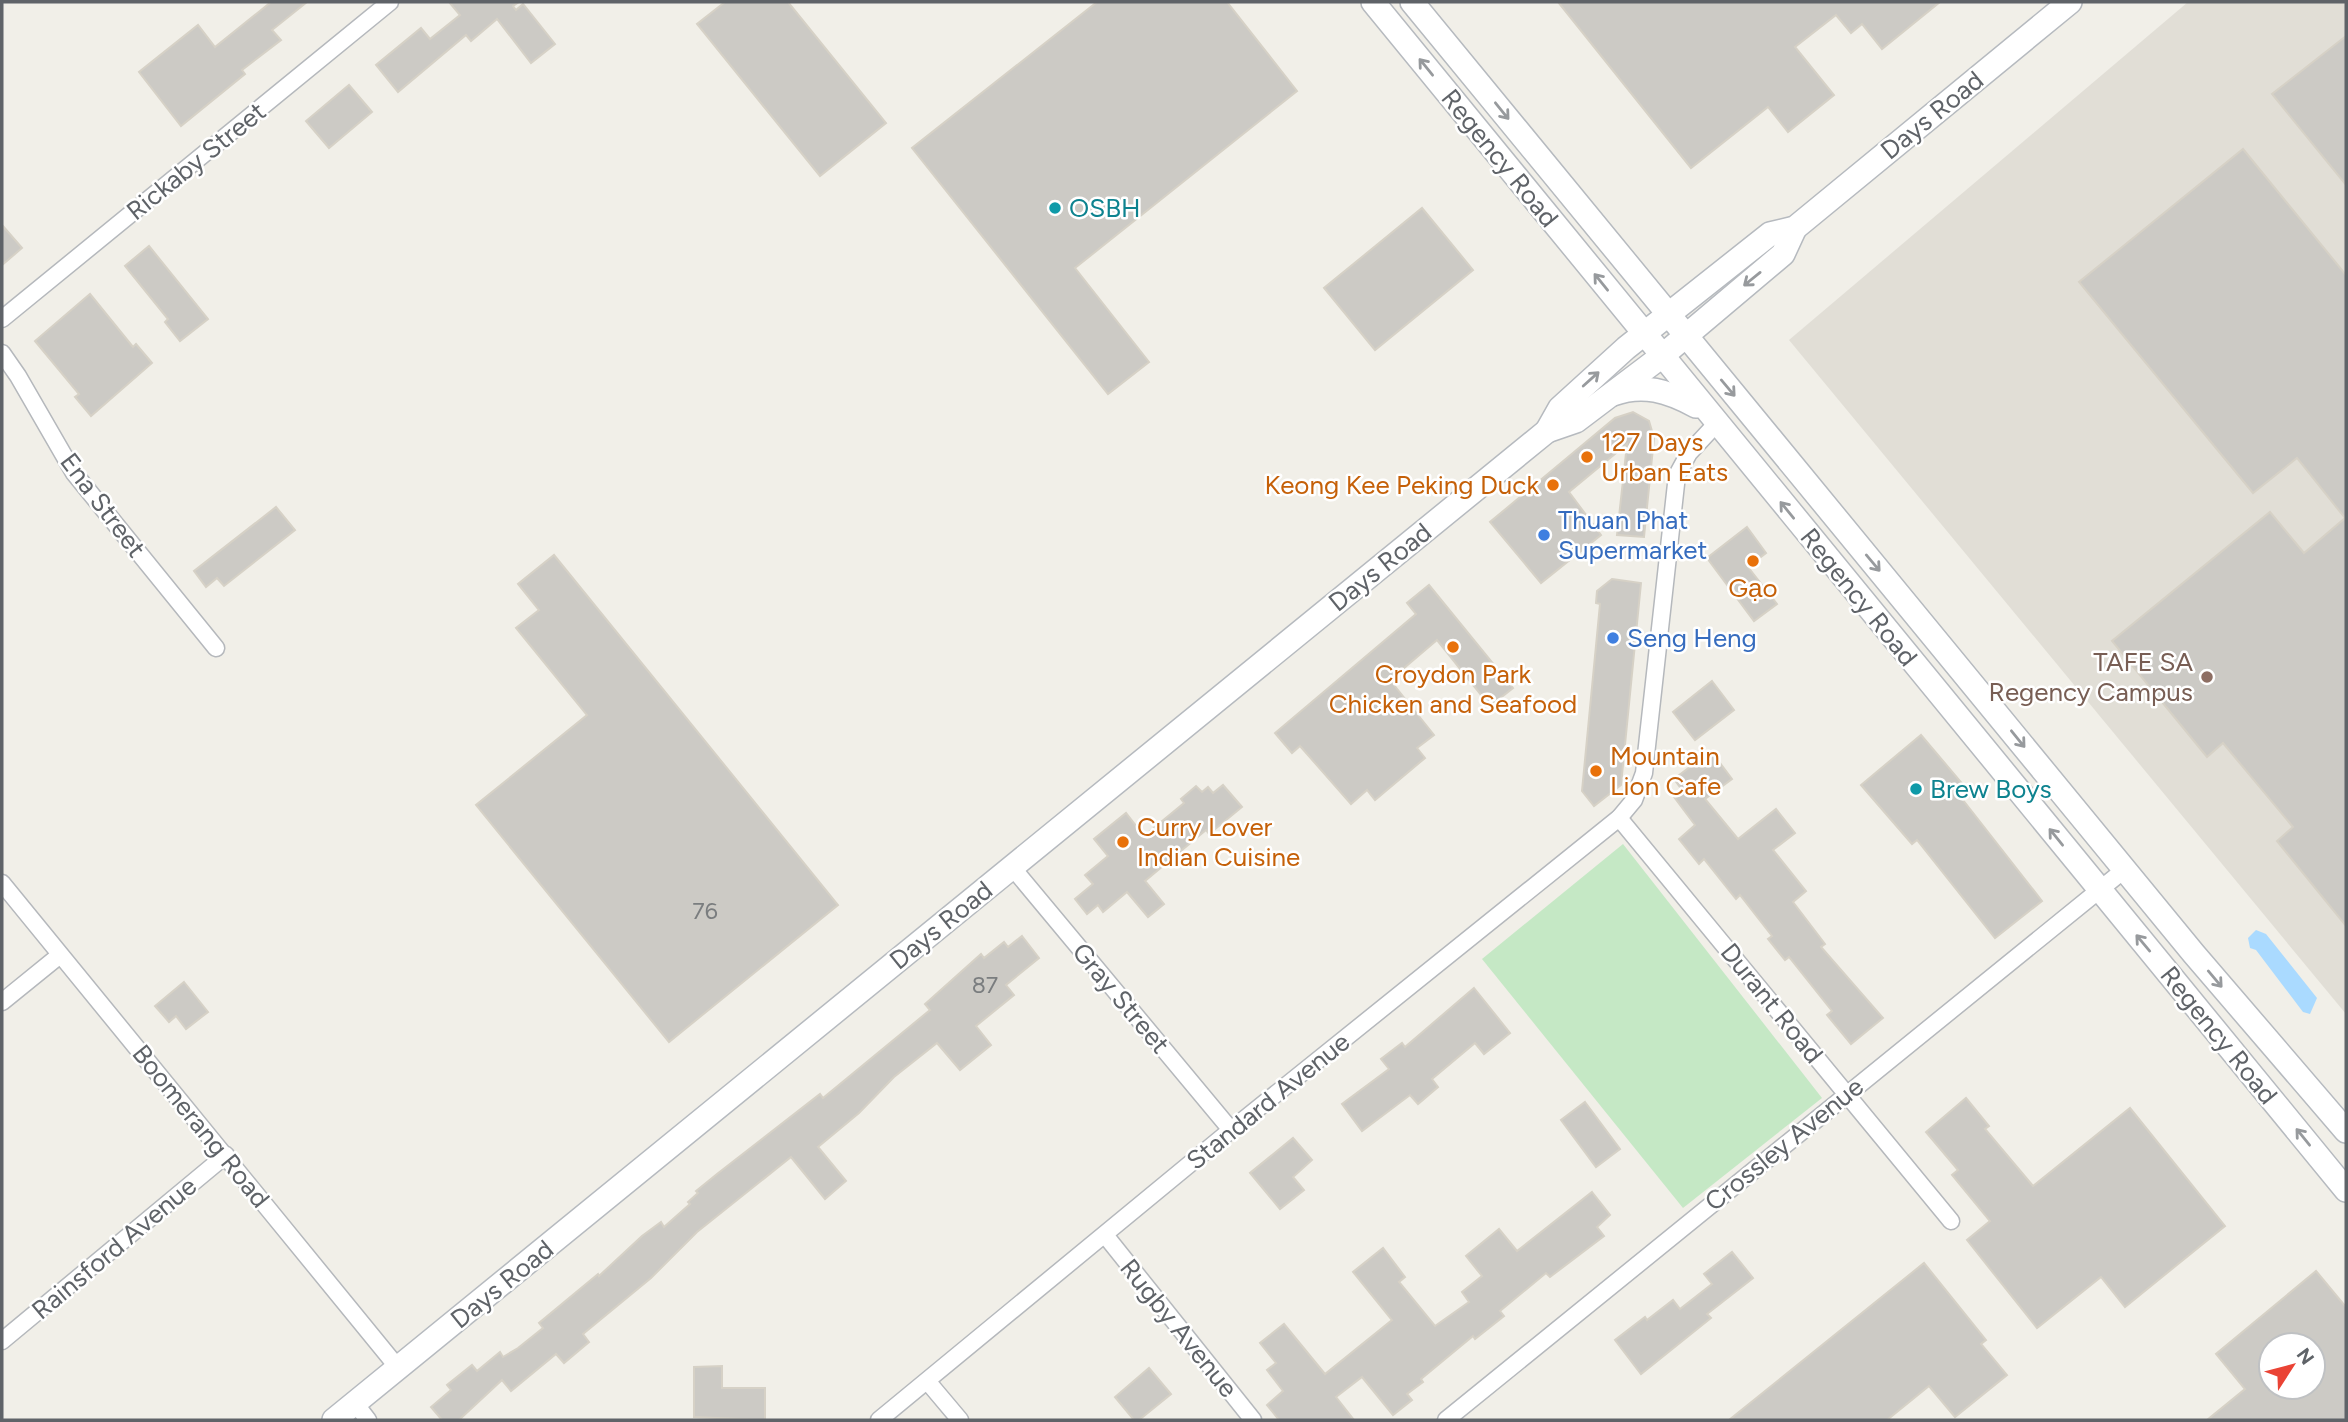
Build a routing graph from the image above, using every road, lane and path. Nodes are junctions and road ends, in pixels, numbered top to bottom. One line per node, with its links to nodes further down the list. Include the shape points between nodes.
1 (390, 2): 7 (street, Rickaby Street)
2 (1373, 2): 8 (main road, Regency Road, one-way to 2)
3 (1412, 2): 6 (main road, Regency Road, one-way to 6)
4 (2070, 2): 5 (main road, Days Road)
5 (1795, 228): 6 (main road, Days Road, via 1770,234); 9 (main road, Days Road, one-way to 9, via 1783,254)
6 (1669, 315): 8 (main road, Days Road); 9 (main road, Regency Road)
7 (2, 319)
8 (1644, 335): 11 (main road, Regency Road); 14 (main road, Days Road, one-way to 8, via 1560,408)
9 (1685, 335): 11 (main road, Days Road); 18 (main road, Regency Road, one-way to 18)
10 (2, 353): 15 (street, Ena Street, via 74,473)
11 (1662, 356): 12 (main road, Days Road); 13 (main road, Regency Road)
12 (1610, 394): 13 (main road, via 1629,387 1668,391); 14 (main road, Days Road, via 1576,421)
13 (1712, 418): 16 (street, Standard Avenue, via 1677,475 1644,773 1634,800); 20 (main road, Regency Road, one-way to 13)
14 (1547, 430): 17 (main road, Days Road)
15 (216, 648)
16 (1619, 818): 23 (street, Durant Road); 24 (street, Standard Avenue)
17 (1012, 867): 24 (street, Gray Street); 31 (main road, Days Road)
18 (2124, 870): 20 (street, Crossley Avenue); 25 (main road, Regency Road, one-way to 25)
19 (2, 884): 21 (street, Boomerang Road)
20 (2099, 890): 23 (street, Crossley Avenue); 27 (main road, Regency Road, one-way to 20)
21 (60, 955): 22 (street); 26 (street, Boomerang Road)
22 (2, 1002)
23 (1846, 1094): 28 (street, Durant Road); 38 (street, Crossley Avenue)
24 (1231, 1130): 29 (street, Standard Avenue)
25 (2346, 1131)
26 (226, 1155): 30 (street, Rainsford Avenue); 31 (street, Boomerang Road)
27 (2346, 1190)
28 (1951, 1221)
29 (1105, 1235): 32 (street, Standard Avenue); 37 (street, Rugby Avenue)
30 (2, 1341)
31 (399, 1368): 33 (main road, Days Road)
32 (928, 1382): 35 (street, Standard Avenue); 36 (street)
33 (361, 1412): 34 (main road, Days Road)
34 (334, 1420)
35 (879, 1420)
36 (960, 1420)
37 (1253, 1420)
38 (1446, 1420)

